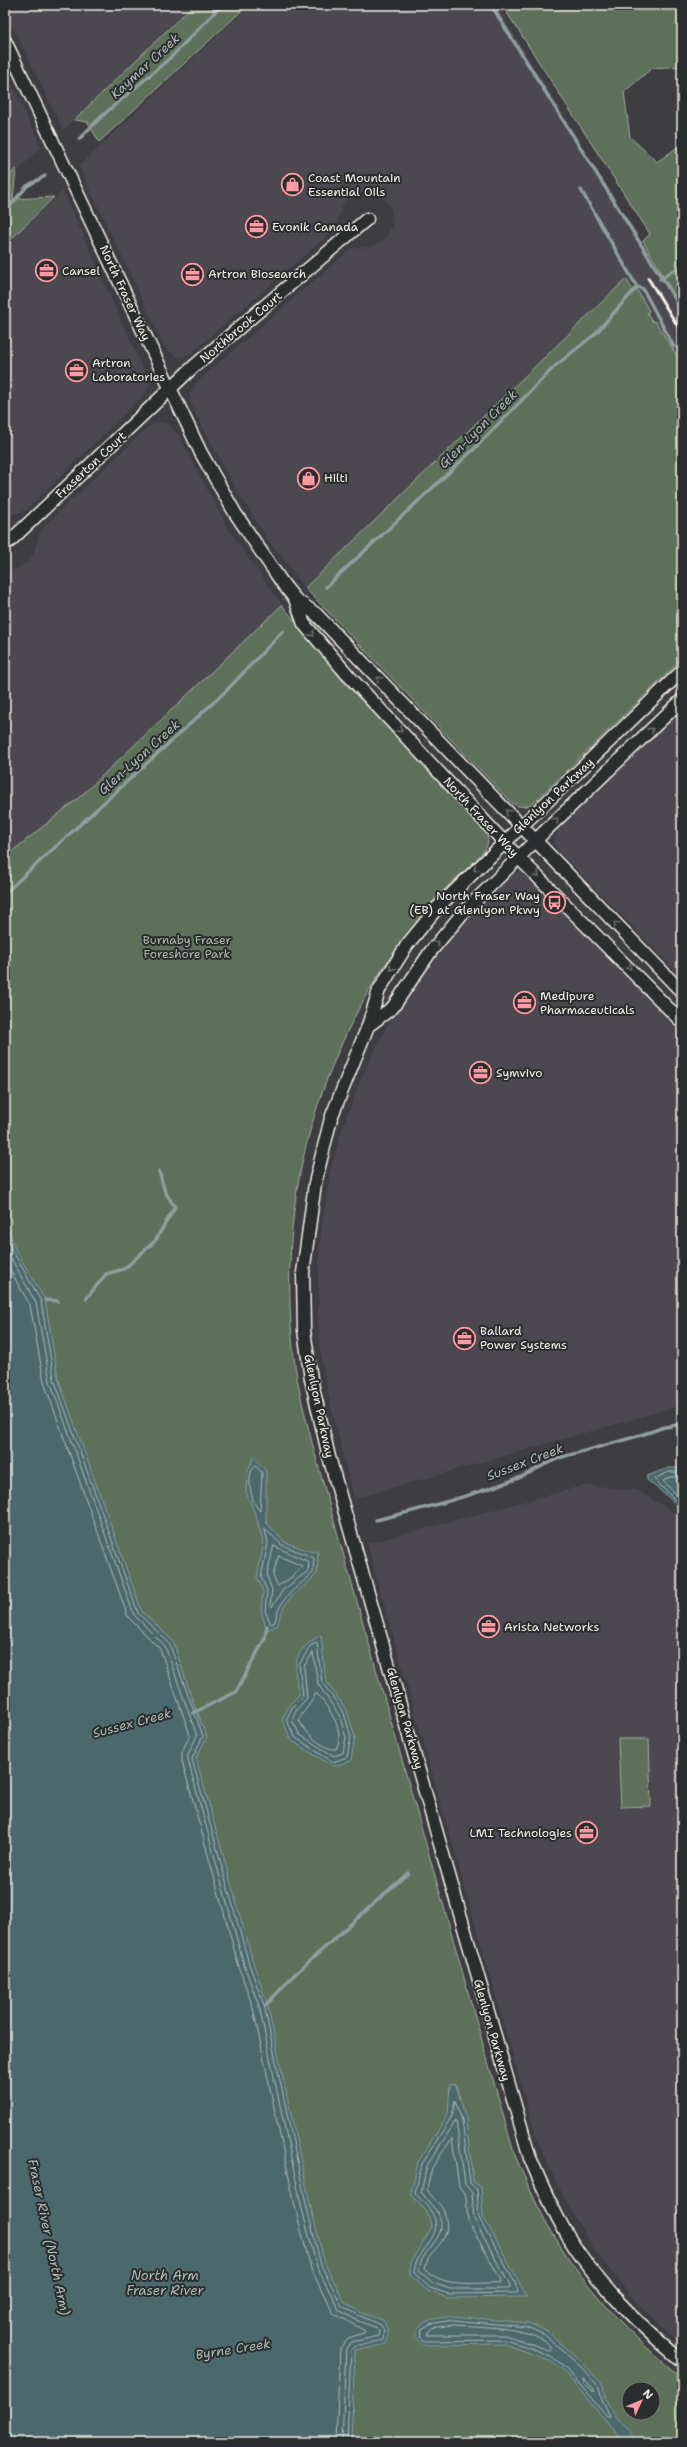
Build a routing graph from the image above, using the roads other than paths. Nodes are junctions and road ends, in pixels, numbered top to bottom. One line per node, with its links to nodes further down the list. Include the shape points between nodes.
1 (5, 41): 3 (street, North Fraser Way)
2 (367, 219): 3 (street, Northbrook Court, via 193,367)
3 (171, 389): 4 (street, Fraserton Court); 5 (street, North Fraser Way, via 201,453 235,513)
4 (10, 541)
5 (295, 599): 8 (street, North Fraser Way, one-way to 5, via 316,614); 10 (street, North Fraser Way, one-way to 10, via 304,624 316,639)
6 (682, 671): 8 (street, Glenlyon Parkway)
7 (682, 700): 9 (street, Glenlyon Parkway, one-way to 7)
8 (523, 826): 9 (street, North Fraser Way); 10 (street, Glenlyon Parkway)
9 (536, 840): 11 (street, Glenlyon Parkway); 12 (street, North Fraser Way, one-way to 9)
10 (504, 841): 11 (street, North Fraser Way); 14 (street, Glenlyon Parkway, one-way to 14, via 437,908 407,945 379,990)
11 (518, 857): 13 (street, North Fraser Way, one-way to 13); 14 (street, Glenlyon Parkway, one-way to 11, via 393,1007 431,950)
12 (682, 992)
13 (682, 1022)
14 (368, 1026): 15 (street, Glenlyon Parkway, via 331,1118 316,1183 303,1273 304,1330 314,1394 329,1457 530,2158 549,2201 583,2258 632,2317)
15 (682, 2361)

